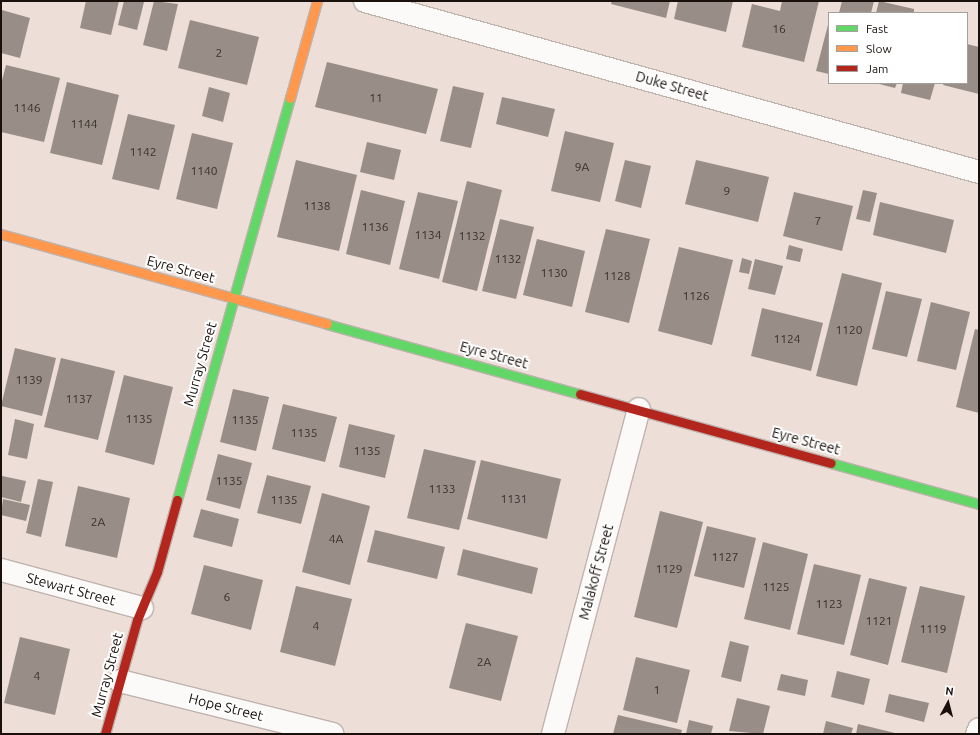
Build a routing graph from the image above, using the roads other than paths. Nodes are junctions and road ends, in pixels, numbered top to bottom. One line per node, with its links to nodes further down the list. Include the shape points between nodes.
1 (317, 1): 5 (main road, Murray Street)
2 (365, 1): 3 (street, Duke Street)
3 (979, 172)
4 (1, 234): 5 (main road, Eyre Street)
5 (234, 298): 6 (main road, Eyre Street); 9 (main road, Murray Street, via 157,572)
6 (639, 409): 7 (main road, Eyre Street); 14 (street, Malakoff Street)
7 (979, 504)
8 (1, 570): 9 (street, Stewart Street)
9 (142, 608): 10 (main road, Murray Street)
10 (120, 681): 12 (main road, Murray Street); 13 (street, Hope Street)
11 (979, 728): 15 (street)
12 (105, 734)
13 (333, 734)
14 (553, 734)
15 (978, 734)

